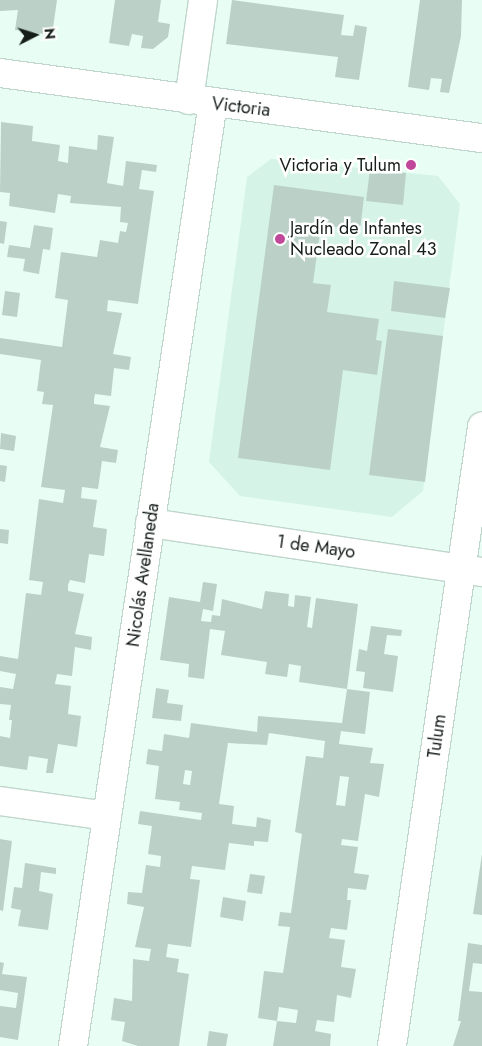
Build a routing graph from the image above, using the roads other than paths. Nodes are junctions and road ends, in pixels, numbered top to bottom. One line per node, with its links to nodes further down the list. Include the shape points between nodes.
1 (203, 0): 3 (street, Nicolás Avellaneda)
2 (0, 73): 3 (street, Victoria)
3 (201, 102): 4 (street, Victoria); 6 (street, Nicolás Avellaneda)
4 (482, 138)
5 (482, 427): 7 (street, Tulum)
6 (150, 523): 7 (street, 1 de Mayo); 9 (street, Nicolás Avellaneda)
7 (472, 570): 11 (street, Tulum)
8 (0, 801): 9 (street)
9 (107, 816): 10 (street, Nicolás Avellaneda)
10 (73, 1046)
11 (392, 1046)

